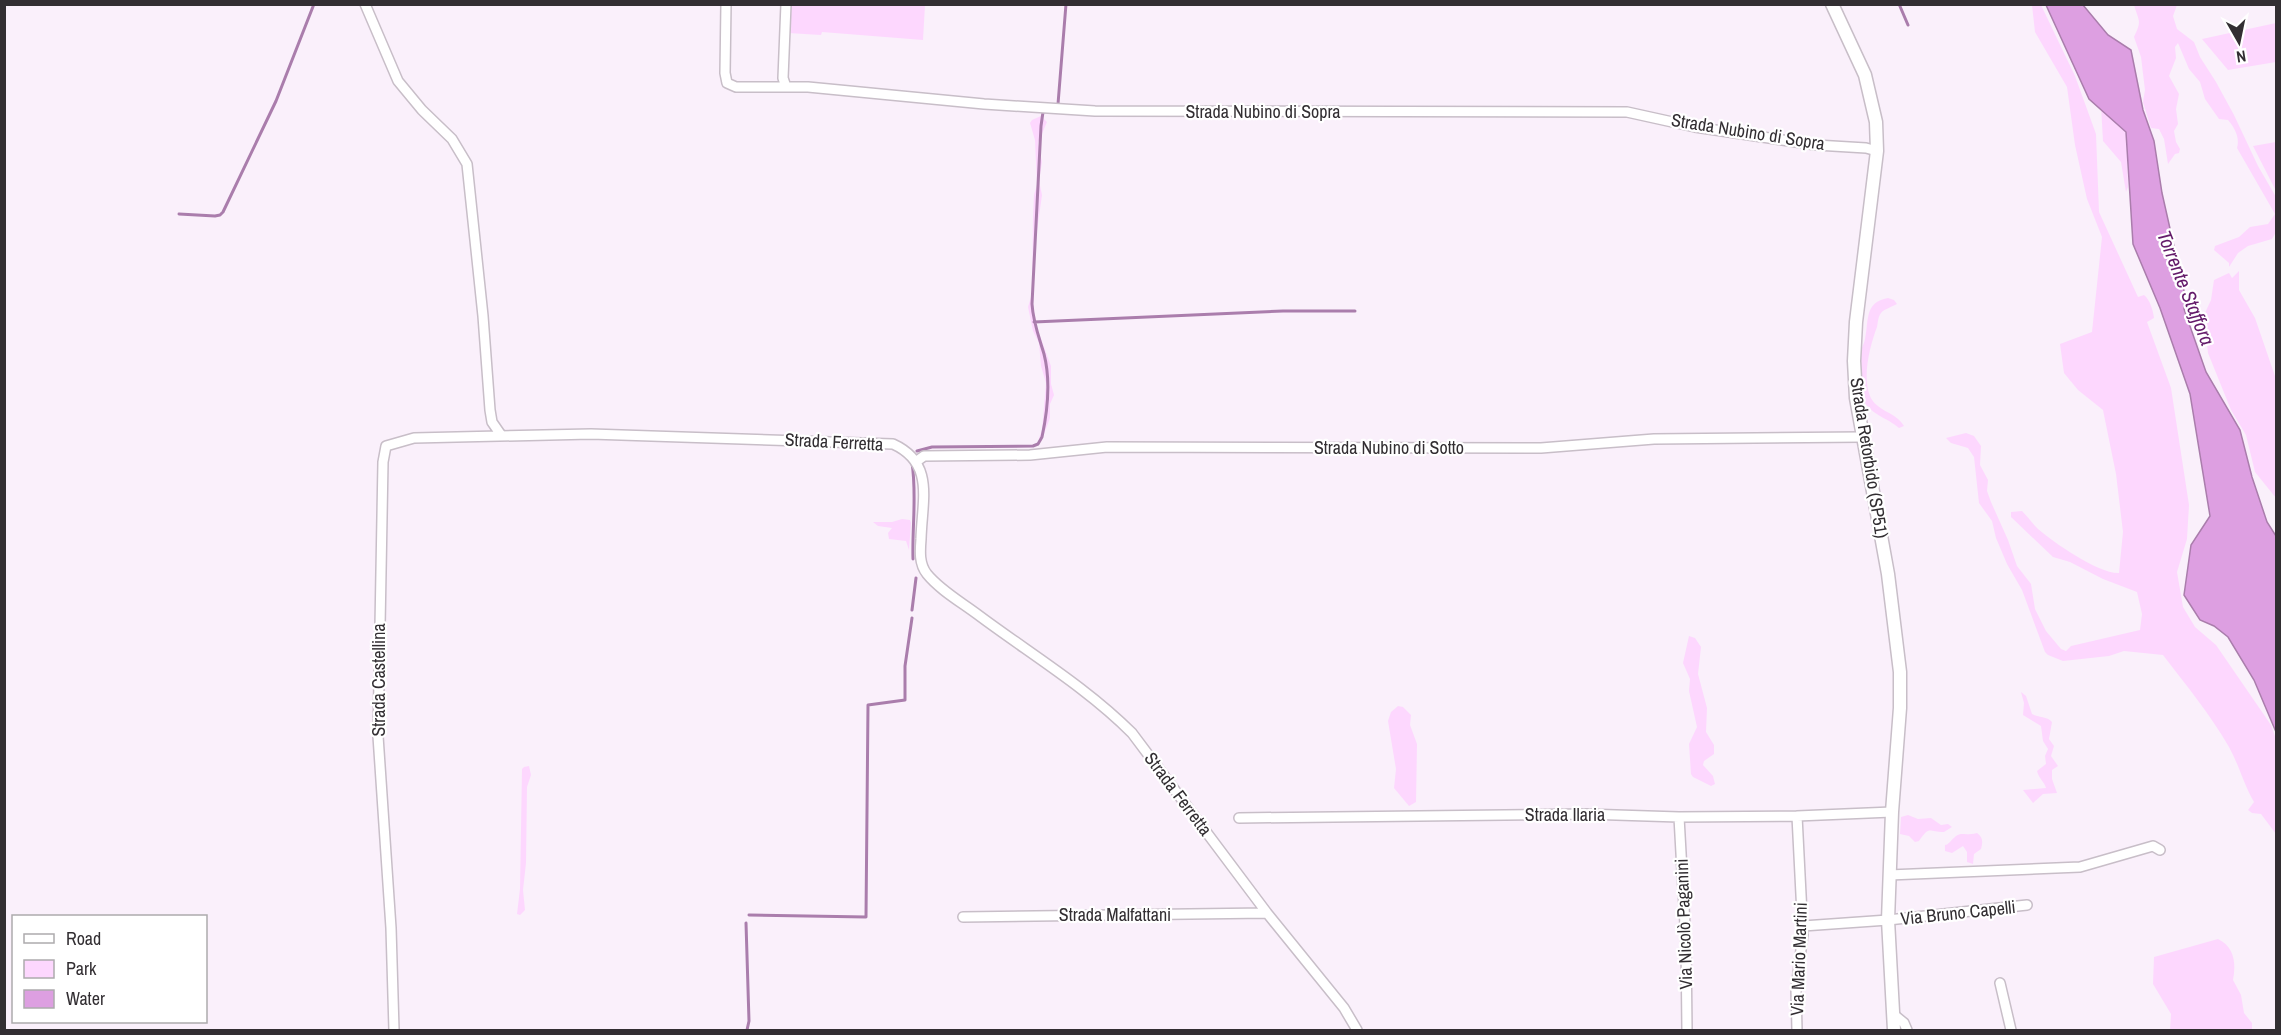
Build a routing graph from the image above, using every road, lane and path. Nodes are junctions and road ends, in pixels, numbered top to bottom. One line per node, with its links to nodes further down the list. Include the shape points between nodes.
1 (365, 4): 7 (street, via 398,81 452,139 467,164)
2 (726, 4): 5 (street, Strada Nubino di Sopra, via 728,83 736,87)
3 (786, 4): 5 (street)
4 (1832, 4): 6 (street, Strada Retorbido (SP51), via 1874,104)
5 (786, 87): 6 (street, Strada Nubino di Sopra, via 1074,110 1627,112 1723,131)
6 (1877, 151): 10 (street, Strada Retorbido (SP51), via 1854,361)
7 (492, 422): 8 (street); 9 (street)
8 (501, 435): 9 (street, Strada Castellina); 11 (street, Strada Ferretta, via 892,444)
9 (480, 436): 25 (street, Strada Castellina, via 398,441 386,446 383,462 378,736)
10 (1862, 437): 11 (street, Strada Nubino di Sotto, via 1654,439 1541,448 1107,447 1030,455 924,456); 12 (street, Strada Retorbido (SP51), via 1888,574 1900,672)
11 (917, 461): 19 (street, Strada Ferretta, via 923,480 920,557 926,573 1110,711 1132,733)
12 (1892, 812): 13 (street, Strada Ilaria); 17 (street, Strada Retorbido (SP51))
13 (1797, 816): 14 (street, Strada Ilaria); 22 (street, Via Mario Martini)
14 (1679, 817): 15 (street, Strada Ilaria, via 1585,813); 27 (street, Via Nicolò Paganini)
15 (1239, 818)
16 (2160, 850): 17 (street, via 2153,846 2080,867)
17 (1889, 875): 21 (street, Strada Retorbido (SP51))
18 (2027, 905): 21 (street, Via Bruno Capelli)
19 (1267, 913): 20 (street, Strada Malfattani); 26 (street, Strada Ferretta, via 1344,1008)
20 (963, 917)
21 (1888, 920): 22 (street, Via Bruno Capelli); 24 (street, Strada Retorbido (SP51))
22 (1803, 926): 28 (street, Via Mario Martini, via 1796,989)
23 (2000, 983): 31 (street)
24 (1893, 1014): 29 (street, Strada Retorbido (SP51)); 30 (street)
25 (394, 1030)
26 (1357, 1030)
27 (1687, 1030)
28 (1797, 1030)
29 (1894, 1030)
30 (1907, 1030)
31 (2011, 1030)

